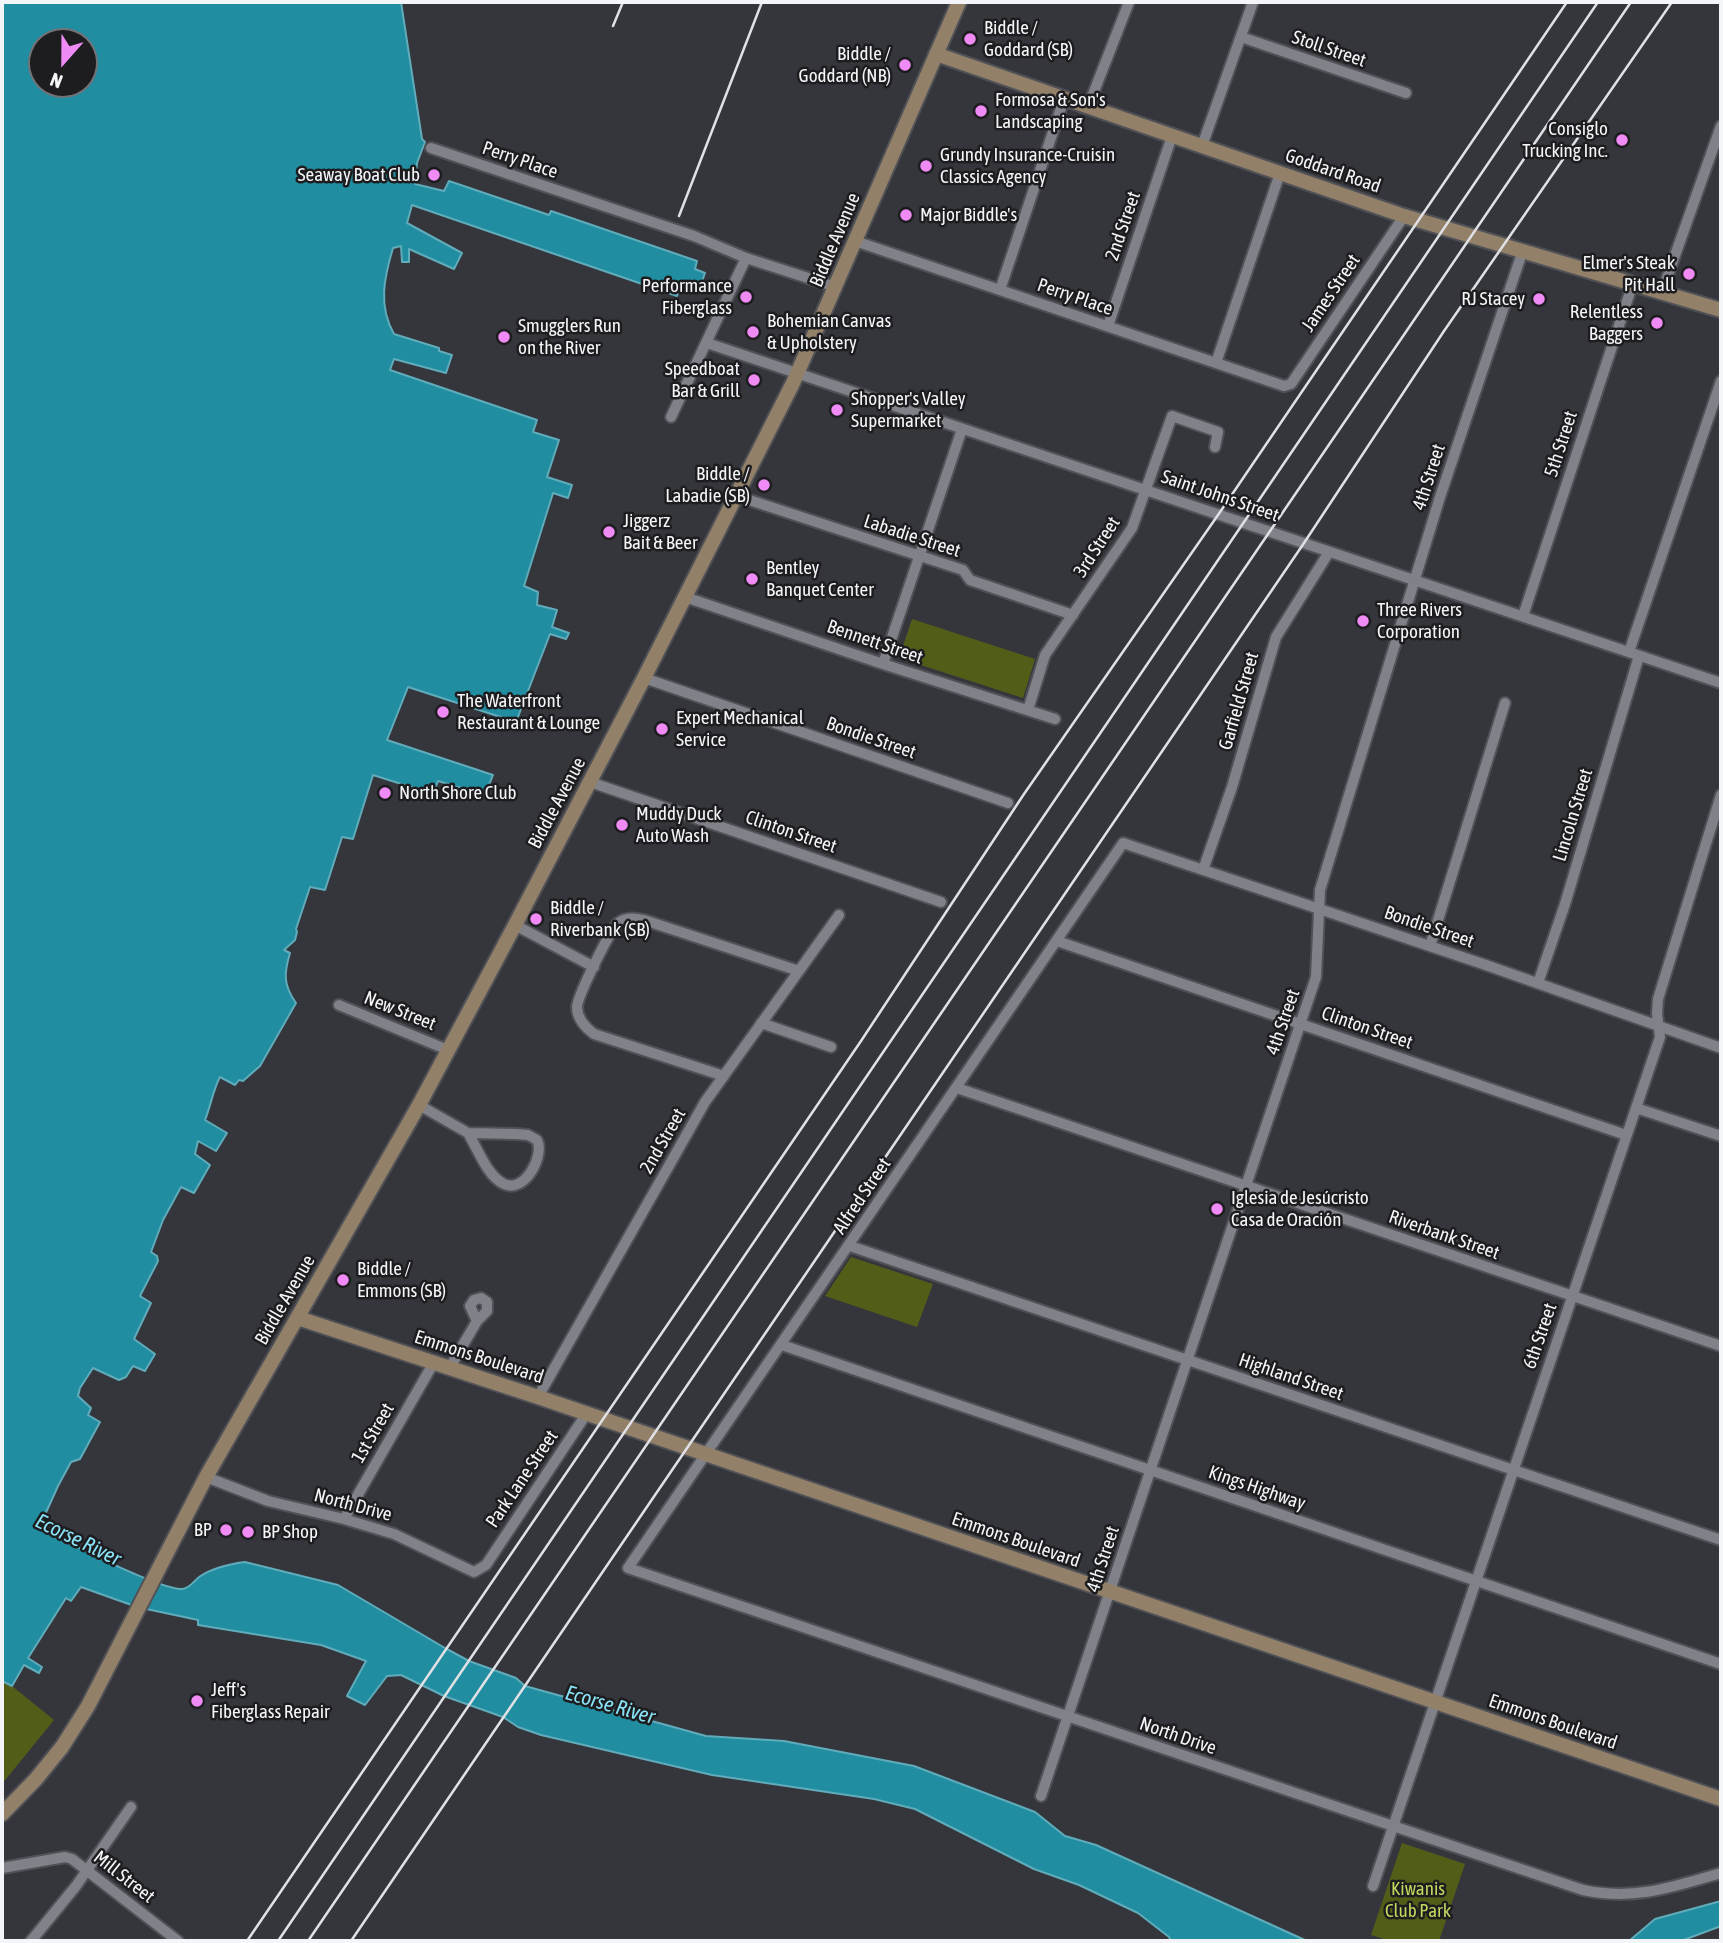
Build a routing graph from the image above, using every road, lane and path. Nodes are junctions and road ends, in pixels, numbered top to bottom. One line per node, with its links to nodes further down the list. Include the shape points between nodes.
1 (959, 2): 5 (street, Biddle Avenue)
2 (1129, 2): 8 (street)
3 (1253, 2): 4 (street)
4 (1241, 37): 6 (street, Stoll Street); 11 (street)
5 (936, 54): 7 (street, Goddard Road); 15 (street, Biddle Avenue)
6 (1406, 93)
7 (1064, 99): 8 (street, Goddard Road); 20 (street)
8 (1088, 107): 10 (street, Goddard Road)
9 (1721, 126): 21 (street)
10 (1172, 136): 11 (street, Goddard Road); 23 (street, 2nd Street)
11 (1202, 146): 13 (street, Goddard Road)
12 (431, 148): 17 (street, Perry Place, via 694,236)
13 (1280, 173): 14 (street, Goddard Road); 25 (street)
14 (1404, 216): 16 (street, Goddard Road); 28 (street, James Street, via 1291,384)
15 (855, 241): 19 (street, Biddle Avenue); 20 (street, Perry Place)
16 (1523, 250): 18 (street, Goddard Road); 36 (street, 4th Street)
17 (746, 258): 19 (street, Perry Place); 24 (street)
18 (1633, 283): 21 (street, Goddard Road); 39 (street, 5th Street)
19 (836, 287): 26 (street, Biddle Avenue)
20 (1000, 290): 23 (street, Perry Place)
21 (1662, 292): 22 (street, Goddard Road)
22 (1721, 310)
23 (1108, 326): 25 (street, Perry Place)
24 (707, 343): 26 (street, Saint Johns Street); 29 (street)
25 (1216, 363): 28 (street, Perry Place)
26 (797, 374): 30 (street, Saint Johns Street); 33 (street, Biddle Avenue)
27 (1721, 380): 40 (street, Lincoln Street)
28 (1284, 386)
29 (671, 417)
30 (962, 429): 32 (street, Saint Johns Street); 35 (street)
31 (1215, 447): 32 (street, 3rd Street, via 1218,432 1172,416)
32 (1145, 490): 34 (street, Saint Johns Street); 38 (street, 3rd Street, via 1132,528)
33 (737, 496): 35 (street, Labadie Street); 37 (street, Biddle Avenue)
34 (1329, 552): 36 (street, Saint Johns Street); 51 (street, Garfield Street, via 1276,637)
35 (919, 556): 38 (street, Labadie Street, via 963,570 970,580); 41 (street)
36 (1415, 580): 39 (street, Saint Johns Street); 53 (street, 4th Street)
37 (685, 597): 41 (street, Bennett Street); 42 (street, Biddle Avenue)
38 (1073, 615): 45 (street, 3rd Street, via 1045,655)
39 (1523, 616): 40 (street, Saint Johns Street)
40 (1634, 654): 43 (street, Saint Johns Street); 60 (street, Lincoln Street, via 1565,904)
41 (883, 664): 45 (street, Bennett Street)
42 (644, 678): 47 (street, Biddle Avenue); 49 (street, Bondie Street)
43 (1721, 683)
44 (1505, 703): 57 (street)
45 (1028, 710): 46 (street, Bennett Street)
46 (1055, 719)
47 (590, 782): 52 (street, Clinton Street); 55 (street, Biddle Avenue)
48 (1721, 794): 64 (street, 6th Street, via 1658,999)
49 (1008, 803)
50 (1124, 843): 51 (street, Bondie Street); 56 (street, Alfred Street)
51 (1203, 870): 53 (street, Bondie Street)
52 (941, 902)
53 (1318, 909): 57 (street, Bondie Street); 63 (street, 4th Street, via 1316,977)
54 (839, 915): 59 (street, 2nd Street)
55 (515, 926): 58 (street); 67 (street, Biddle Avenue)
56 (1057, 941): 63 (street, Clinton Street); 69 (street, Alfred Street)
57 (1430, 946): 60 (street, Bondie Street)
58 (594, 967): 59 (street, via 617,924 637,918); 68 (street, via 577,1007 580,1020 590,1031)
59 (799, 971): 62 (street, 2nd Street)
60 (1538, 983): 64 (street, Bondie Street)
61 (339, 1005): 67 (street, New Street)
62 (761, 1023): 65 (street); 68 (street, 2nd Street)
63 (1301, 1024): 73 (street, Clinton Street); 75 (street, 4th Street)
64 (1659, 1026): 66 (street, Bondie Street); 71 (street, 6th Street, via 1661,1037)
65 (831, 1047)
66 (1721, 1048)
67 (449, 1050): 70 (street, Biddle Avenue)
68 (724, 1076): 85 (street, 2nd Street)
69 (957, 1088): 75 (street, Riverbank Street); 76 (street, Alfred Street)
70 (419, 1105): 72 (street); 78 (street, Biddle Avenue)
71 (1636, 1108): 73 (street, 6th Street); 74 (street)
72 (468, 1133): 72 (street, via 490,1171 512,1186 527,1178 541,1149 528,1135)
73 (1626, 1135): 77 (street, 6th Street)
74 (1721, 1136)
75 (1246, 1185): 77 (street, Riverbank Street); 82 (street, 4th Street)
76 (850, 1246): 80 (street, Alfred Street); 82 (street, Highland Street)
77 (1572, 1297): 81 (street, Riverbank Street); 89 (street, 6th Street)
78 (298, 1318): 83 (street, Emmons Boulevard); 90 (street, Biddle Avenue)
79 (477, 1321): 84 (street)
80 (782, 1345): 87 (street, Alfred Street); 88 (street, Kings Highway)
81 (1721, 1346)
82 (1188, 1360): 88 (street, 4th Street); 89 (street, Highland Street)
83 (433, 1364): 84 (street, Emmons Boulevard); 91 (street, 1st Street)
84 (449, 1369): 85 (street, Emmons Boulevard)
85 (538, 1397): 86 (street, Emmons Boulevard)
86 (587, 1413): 87 (street, Emmons Boulevard); 93 (street, Park Lane Street)
87 (706, 1456): 94 (street, Alfred Street); 96 (street, Emmons Boulevard)
88 (1151, 1470): 95 (street, Kings Highway); 96 (street, 4th Street)
89 (1514, 1471): 92 (street, Highland Street); 95 (street, 6th Street)
90 (206, 1477): 91 (street, North Drive, via 268,1501); 103 (street, Biddle Avenue, via 88,1706 62,1747)
91 (344, 1519): 93 (street, North Drive, via 394,1534 474,1572)
92 (1721, 1540)
93 (486, 1565)
94 (628, 1568): 99 (street, North Drive)
95 (1476, 1581): 97 (street, Kings Highway); 98 (street, 6th Street)
96 (1110, 1592): 98 (street, Emmons Boulevard); 99 (street, 4th Street)
97 (1721, 1664)
98 (1436, 1703): 101 (street, Emmons Boulevard); 104 (street, 6th Street)
99 (1069, 1718): 100 (street, 4th Street); 104 (street, North Drive)
100 (1041, 1796)
101 (1721, 1799)
102 (131, 1807): 106 (street)
103 (2, 1814)
104 (1393, 1828): 107 (street, North Drive, via 1597,1893 1647,1894); 108 (street, 6th Street)
105 (3, 1864): 106 (street, Mill Street, via 65,1857)
106 (88, 1870): 109 (street); 110 (street, Mill Street)
107 (1721, 1873)
108 (1373, 1886)
109 (31, 1941)
110 (178, 1941)

